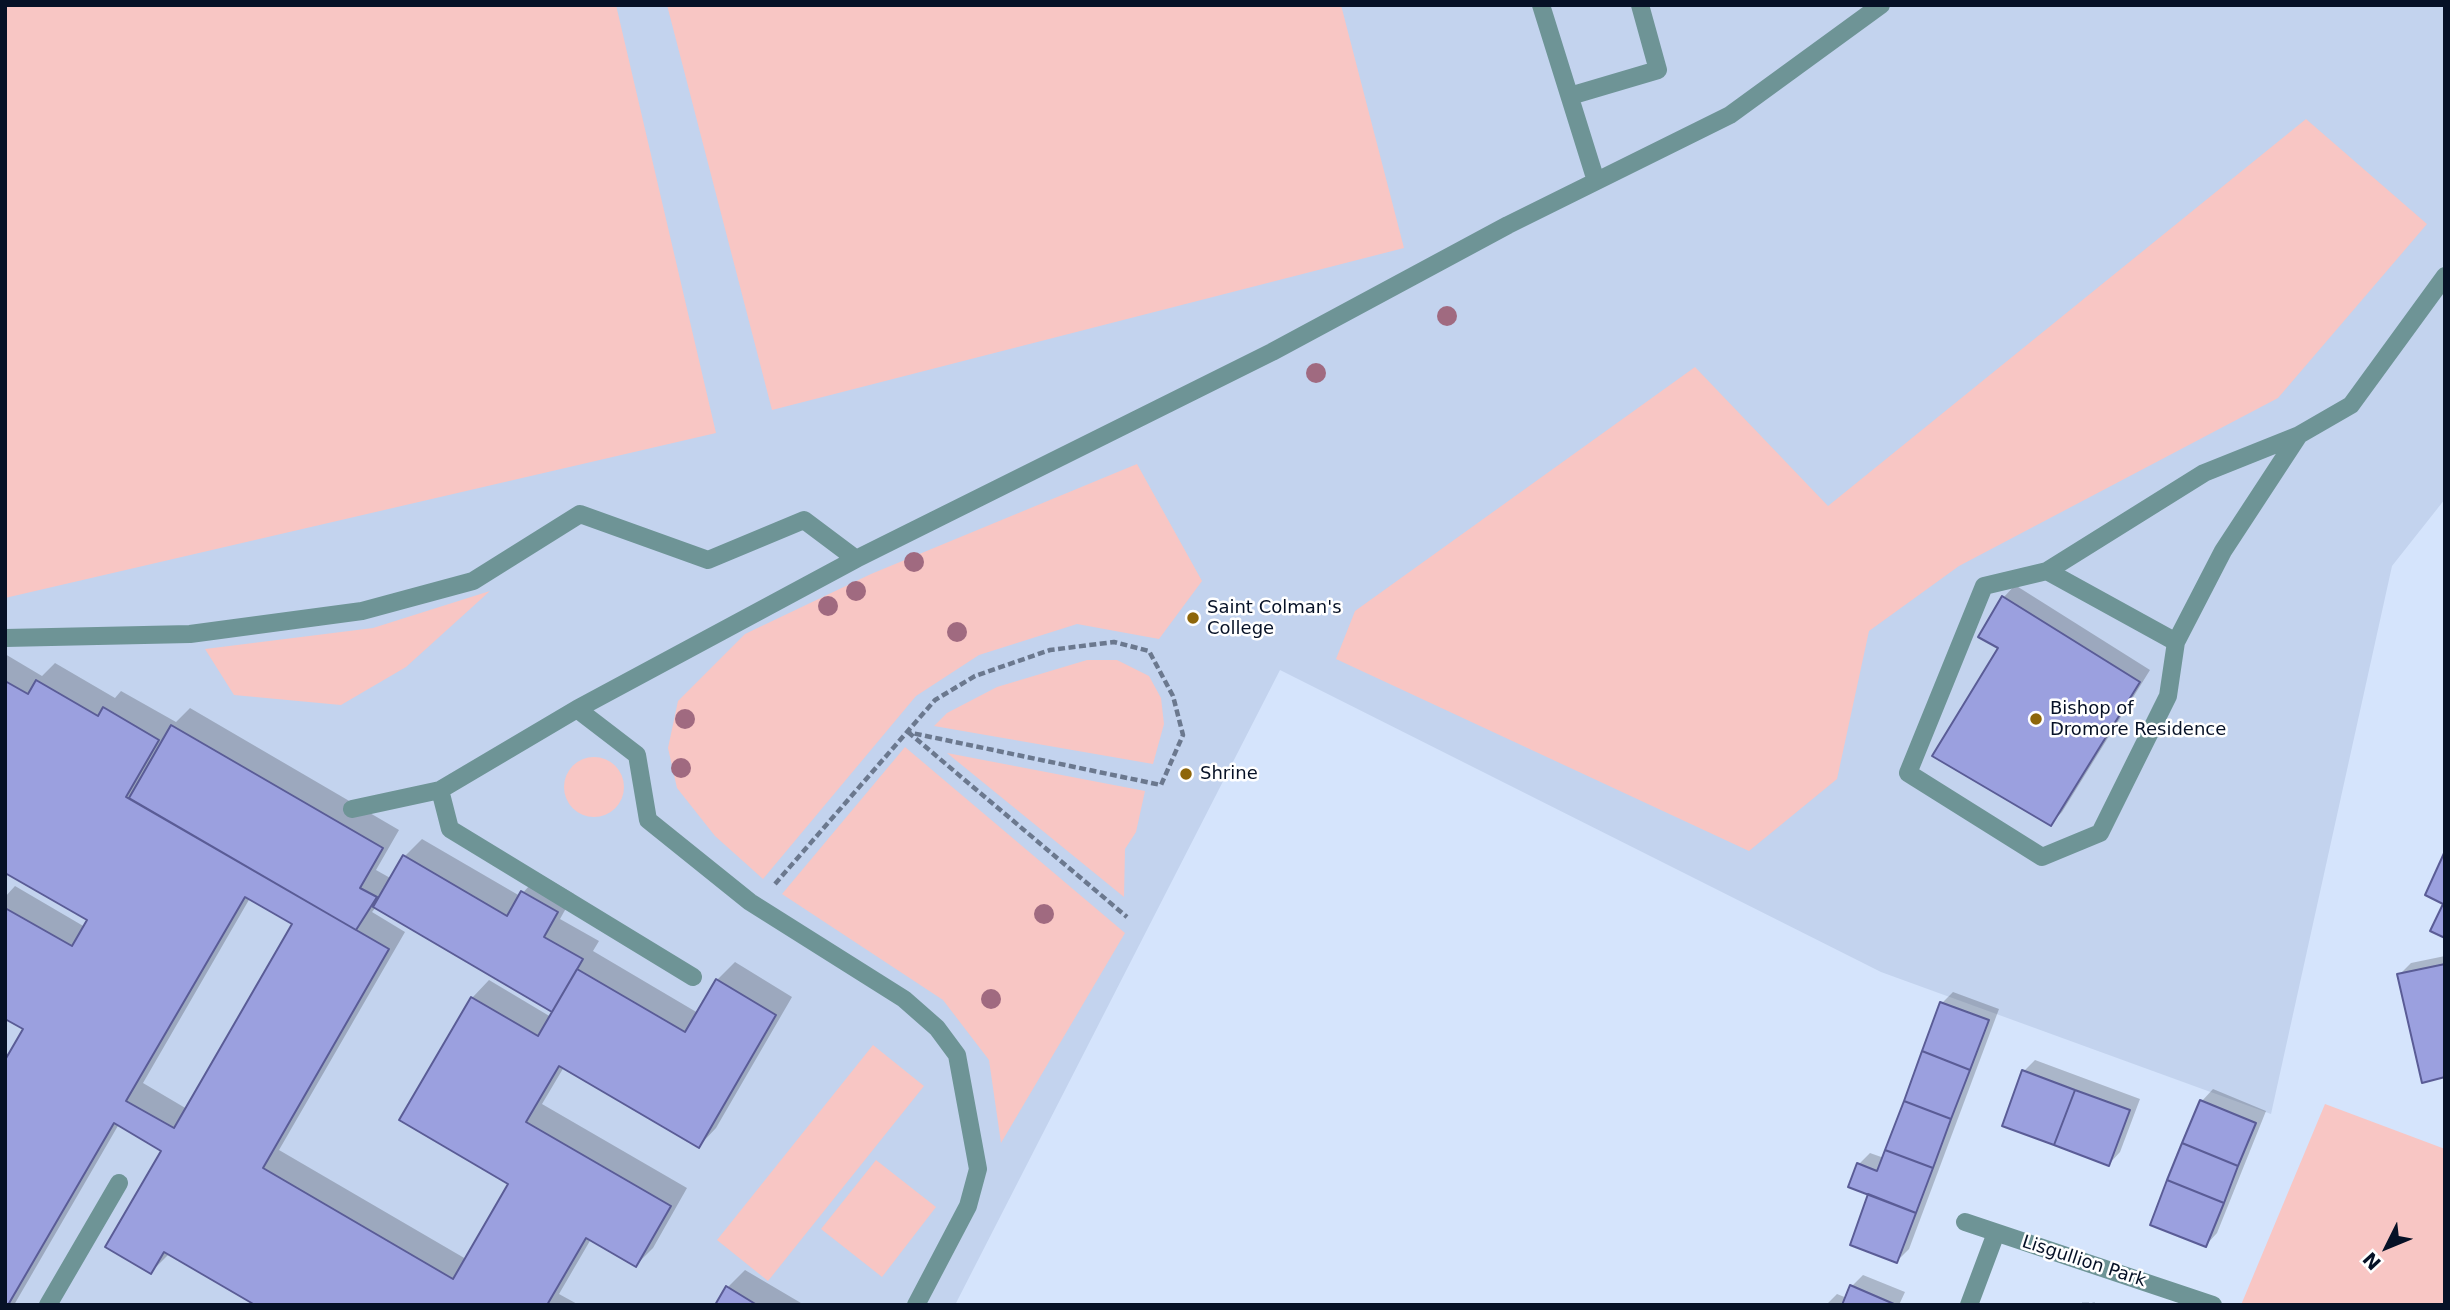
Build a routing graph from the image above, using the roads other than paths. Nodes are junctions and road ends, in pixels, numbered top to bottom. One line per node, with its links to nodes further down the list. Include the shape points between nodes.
1 (1541, 5): 4 (street)
2 (1640, 5): 4 (street, via 1658,70)
3 (1881, 5): 5 (street, via 1730,115)
4 (1570, 96): 5 (street)
5 (1597, 181): 8 (street, via 1272,352)
6 (2445, 276): 7 (street, via 2351,405)
7 (2299, 435): 9 (street, via 2204,473); 11 (street, via 2223,551)
8 (856, 559): 10 (street, via 804,520 708,560 580,514 472,581 362,611 190,634); 12 (street)
9 (2047, 571): 11 (street); 11 (street, via 1984,586 1908,773 2042,856 2100,833 2168,696)
10 (5, 638)
11 (2176, 642)
12 (577, 709): 13 (street); 21 (street, via 637,755 648,820 756,906 904,999 937,1028 957,1055 978,1169 968,1206)
13 (440, 790): 14 (street); 15 (street, via 450,829)
14 (352, 809)
15 (693, 978)
16 (119, 1183): 20 (street)
17 (1965, 1222): 18 (street, Lisgullion Park)
18 (1996, 1233): 19 (street, Lisgullion Park); 22 (street)
19 (2213, 1304)
20 (48, 1305)
21 (916, 1305)
22 (1969, 1305)

